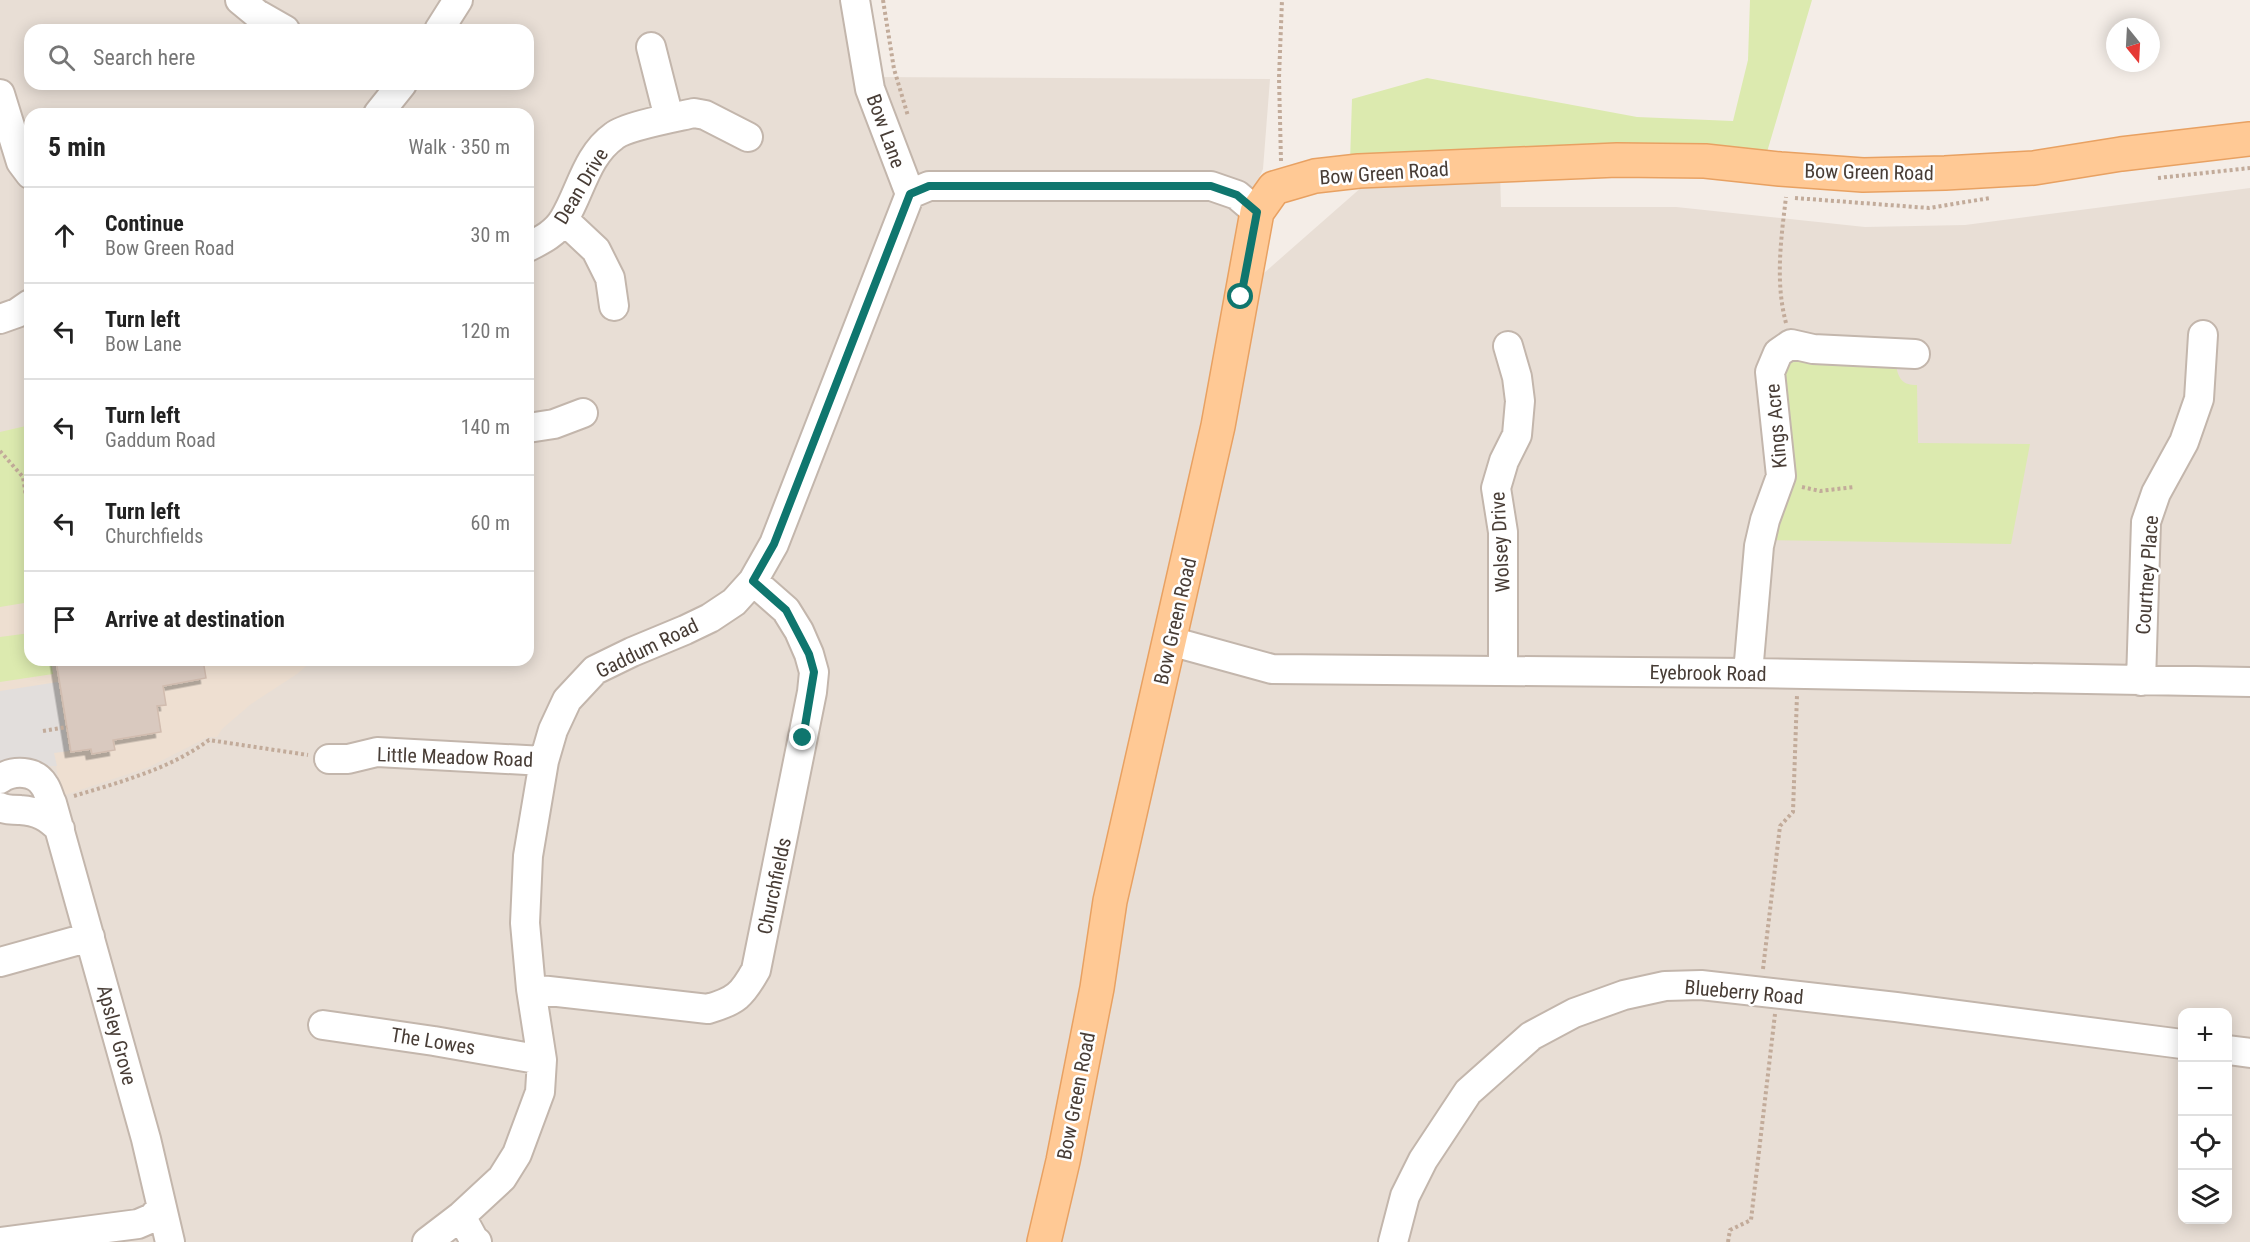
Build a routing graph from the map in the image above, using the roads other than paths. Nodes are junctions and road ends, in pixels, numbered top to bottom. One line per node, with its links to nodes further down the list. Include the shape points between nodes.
1 (240, 0): 4 (street)
2 (458, 0): 5 (street)
3 (855, 0): 14 (street, Bow Lane, via 870,89)
4 (274, 24)
5 (443, 24)
6 (651, 47): 10 (street)
7 (393, 90): 9 (street)
8 (1, 103): 13 (street)
9 (382, 108)
10 (681, 116): 11 (street, via 705,114); 16 (street, Dean Drive, via 615,135 586,171)
11 (748, 137)
12 (2250, 139): 15 (main road, Bow Green Road, via 2034,168 1945,173 1863,175 1705,160 1359,171 1315,176 1274,188)
13 (24, 166)
14 (910, 194): 15 (street, Bow Lane, via 929,186 1211,186 1237,195); 26 (street, Gaddum Road, via 774,544)
15 (1257, 212): 27 (main road, Bow Green Road, via 1218,426)
16 (564, 220): 17 (street, Dean Drive); 18 (street, via 596,250 609,278)
17 (534, 244)
18 (614, 306)
19 (24, 308): 20 (street)
20 (0, 319)
21 (2203, 335): 30 (street, Courtney Place, via 2199,399 2184,442 2156,493 2146,522)
22 (1508, 346): 28 (street, Wolsey Drive, via 1520,400 1517,435 1496,488 1503,532)
23 (1915, 354): 29 (street, Kings Acre, via 1814,349 1791,344 1778,353 1770,372 1781,476 1759,546)
24 (583, 413): 25 (street)
25 (534, 427)
26 (753, 581): 33 (street, Gaddum Road, via 734,602 710,618 595,670 567,700); 39 (street, Churchfields, via 786,610 814,672 756,970 745,989 729,1003 708,1009)
27 (1170, 640): 28 (street, Eyebrook Road, via 1272,669); 51 (main road, Bow Green Road, via 1110,901 1064,1161)
28 (1503, 671): 29 (street, Eyebrook Road)
29 (1748, 673): 30 (street, Eyebrook Road)
30 (2141, 681): 31 (street, Eyebrook Road)
31 (2250, 682)
32 (329, 759): 33 (street, Little Meadow Road, via 377,752)
33 (544, 760): 39 (street, Gaddum Road, via 528,855 525,923)
34 (0, 779): 36 (street, Apsley Grove, via 15,773 36,776 44,784)
35 (0, 807): 36 (street, via 49,818)
36 (56, 816): 37 (street, Apsley Grove)
37 (90, 937): 38 (street); 45 (street, Apsley Grove, via 149,1150)
38 (0, 962)
39 (531, 988): 44 (street, Gaddum Road)
40 (323, 1025): 44 (street, The Lowes)
41 (2178, 1043): 52 (street, Blueberry Road, via 1701,985 1665,986 1614,998 1531,1036 1468,1092 1423,1160 1405,1196)
42 (2232, 1051): 43 (street)
43 (2250, 1053)
44 (542, 1060): 46 (street, Gaddum Road, via 540,1092 517,1154 502,1179)
45 (160, 1208): 47 (street, via 152,1218 138,1224); 48 (street, Apsley Grove)
46 (461, 1216): 49 (street, Gaddum Road); 50 (street)
47 (1, 1242)
48 (170, 1242)
49 (427, 1242)
50 (477, 1242)
51 (1044, 1242)
52 (1393, 1242)

